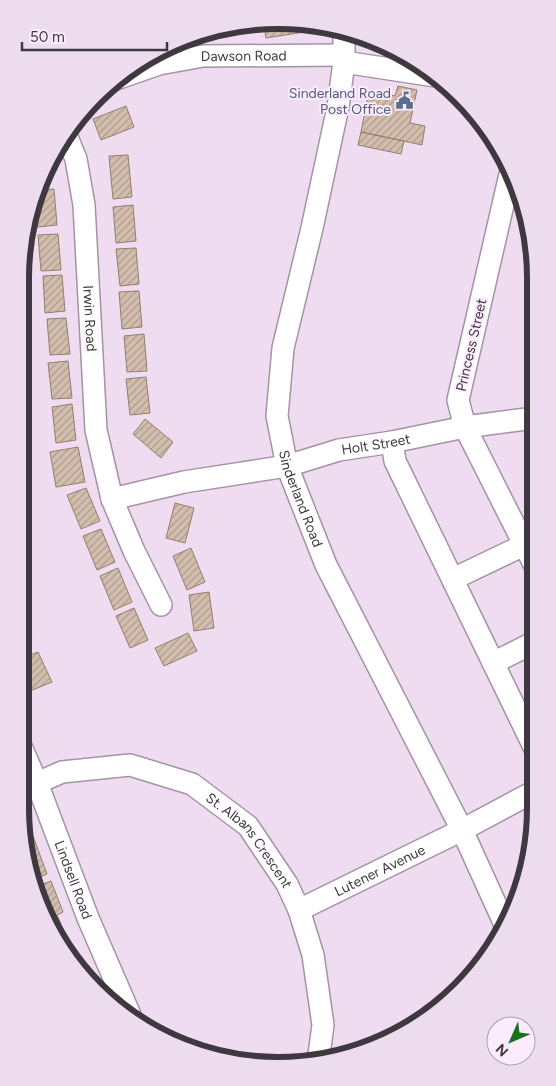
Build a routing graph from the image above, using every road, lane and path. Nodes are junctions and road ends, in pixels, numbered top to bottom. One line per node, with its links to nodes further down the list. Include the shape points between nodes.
1 (344, 37): 3 (street, Sinderland Road)
2 (184, 50): 3 (street, Dawson Road, via 203,56); 4 (street, Dawson Road)
3 (344, 59): 5 (street, Dawson Road); 11 (street, Sinderland Road, via 338,108 283,348 277,416)
4 (141, 70)
5 (417, 71)
6 (69, 143): 12 (street, Irwin Road, via 76,159 84,205 96,430)
7 (508, 183): 9 (street, Princess Street, via 458,400)
8 (527, 419): 9 (street, Holt Street)
9 (465, 427): 10 (street, Holt Street); 13 (street, Princess Street)
10 (392, 442): 11 (street, Holt Street, via 339,450); 15 (street, via 395,461)
11 (287, 466): 12 (street, via 184,482); 23 (street, Sinderland Road, via 326,565)
12 (112, 499): 16 (street, Irwin Road)
13 (524, 545): 14 (street, Princess Street); 15 (street)
14 (527, 551)
15 (453, 579): 18 (street)
16 (161, 605)
17 (527, 646): 18 (street)
18 (493, 663): 19 (street)
19 (527, 733)
20 (29, 765): 21 (street, Lindsell Road)
21 (37, 783): 24 (street, St. Albans Crescent, via 62,772 130,765 192,784 248,826 287,884); 26 (street, Lindsell Road, via 88,918)
22 (527, 795): 23 (street, Lutener Avenue)
23 (462, 830): 24 (street, Lutener Avenue); 25 (street, Sinderland Road)
24 (299, 910): 27 (street, St. Albans Crescent, via 313,955 323,1025)
25 (502, 918)
26 (126, 1006)
27 (319, 1053)

